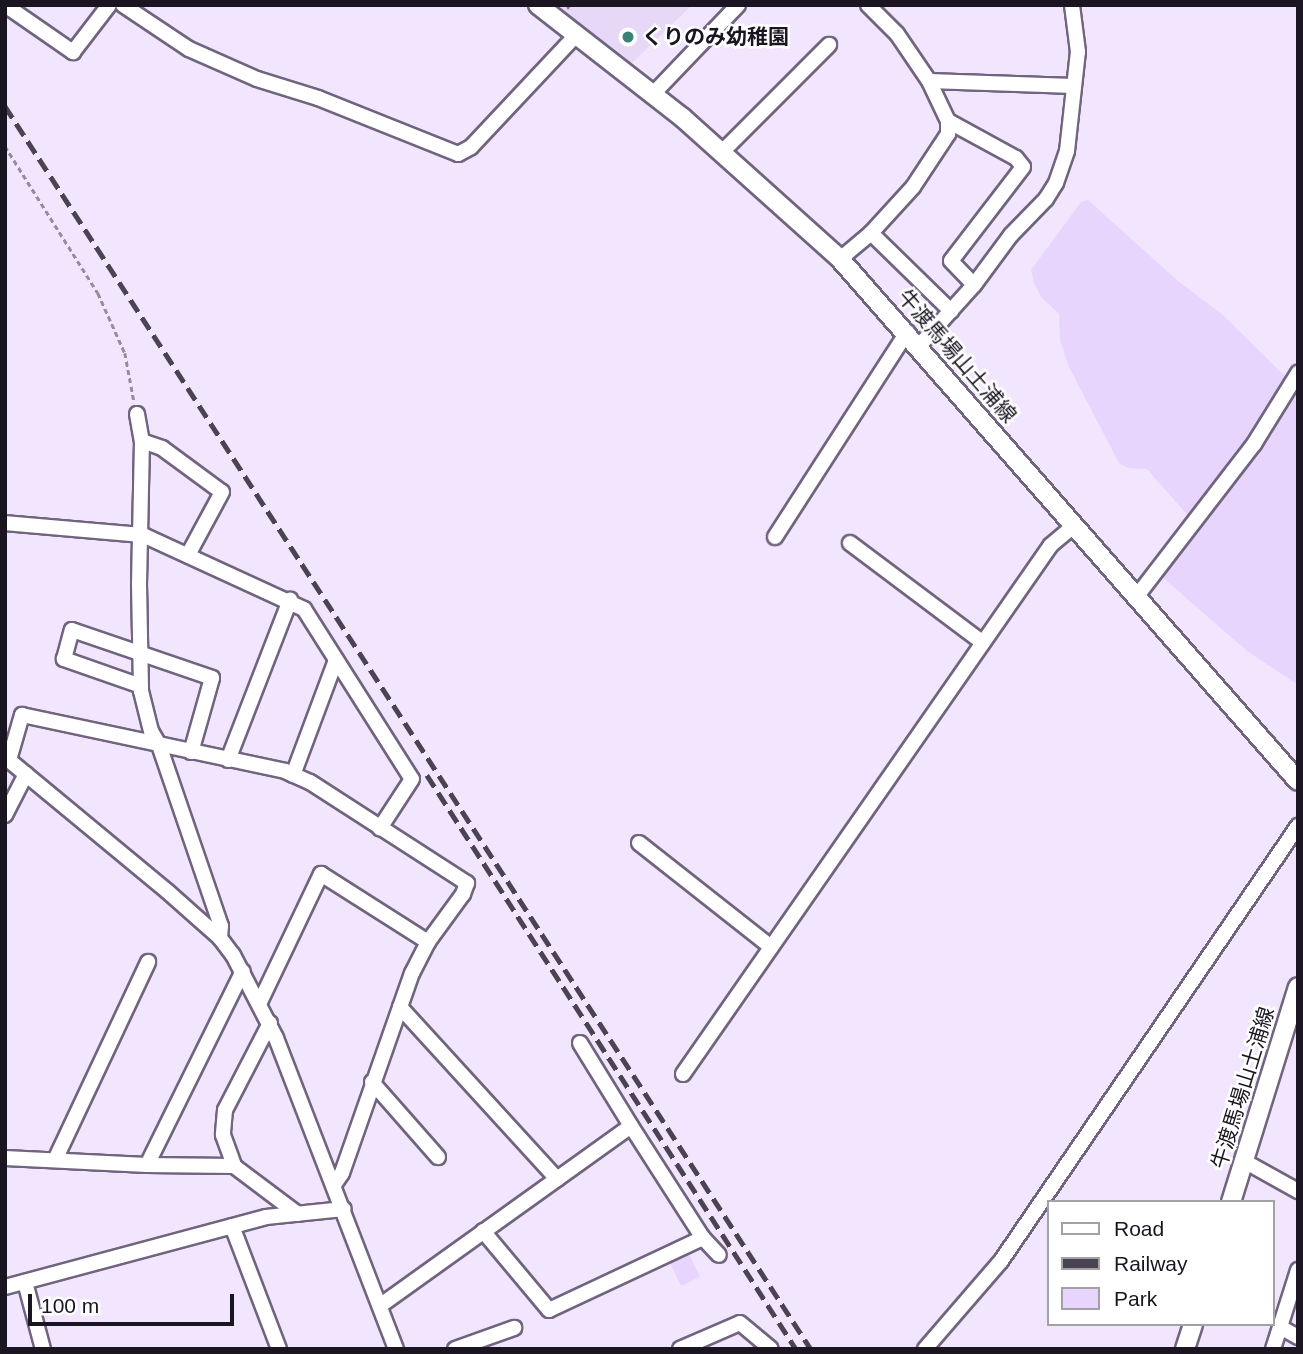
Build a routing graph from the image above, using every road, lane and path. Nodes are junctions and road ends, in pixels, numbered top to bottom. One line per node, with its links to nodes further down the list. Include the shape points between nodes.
1 (5, 5): 2 (street, via 73,52)
2 (108, 5)
3 (123, 5): 8 (street, via 189,49 458,154 471,147)
4 (538, 5): 8 (main road, 牛渡馬場山土浦線)
5 (738, 5): 12 (street)
6 (868, 5): 10 (street, via 897,34)
7 (1072, 5): 11 (street, via 1078,52)
8 (576, 35): 12 (main road, 牛渡馬場山土浦線)
9 (829, 45): 15 (street)
10 (929, 81): 11 (street); 13 (street)
11 (1074, 86): 18 (street, via 1067,150 1056,183)
12 (653, 94): 15 (main road, 牛渡馬場山土浦線)
13 (948, 121): 16 (street, via 948,134 913,187); 18 (street, via 1016,158 1023,167 951,261)
14 (5, 146): 22 (path, via 98,293 125,353)
15 (721, 153): 17 (main road, 牛渡馬場山土浦線)
16 (871, 233): 17 (street); 19 (street)
17 (841, 259): 20 (main road, 牛渡馬場山土浦線)
18 (974, 285): 19 (street)
19 (951, 312): 20 (street)
20 (913, 339): 25 (main road, 牛渡馬場山土浦線); 27 (street)
21 (1298, 373): 30 (street, via 1254,444)
22 (137, 414): 23 (street)
23 (142, 441): 26 (street); 29 (street, via 162,448 222,492)
24 (5, 523): 26 (street)
25 (1074, 526): 30 (main road, 牛渡馬場山土浦線); 32 (street, via 1051,545)
26 (143, 535): 29 (street); 33 (street)
27 (775, 537)
28 (850, 543): 32 (street)
29 (188, 555): 31 (street)
30 (1137, 596): 42 (main road, 牛渡馬場山土浦線)
31 (290, 600): 34 (street, via 304,609); 39 (street)
32 (983, 643): 49 (street)
33 (140, 652): 35 (street); 35 (street, via 72,630 64,659); 37 (street, via 212,678)
34 (337, 660): 41 (street); 45 (street, via 412,779)
35 (141, 686): 36 (street, via 148,721)
36 (159, 745): 37 (street); 38 (street, via 22,715); 47 (street, via 222,926)
37 (191, 752): 39 (street)
38 (7, 758): 40 (street)
39 (228, 760): 41 (street)
40 (26, 774): 43 (street); 47 (street)
41 (293, 775): 45 (street)
42 (1298, 781)
43 (5, 815)
44 (1298, 826): 90 (street, via 1001,1261)
45 (380, 828): 48 (street, via 467,883)
46 (639, 843): 49 (street)
47 (219, 938): 51 (street)
48 (428, 942): 53 (street, via 321,874); 54 (street)
49 (771, 947): 57 (street)
50 (148, 962): 62 (street)
51 (243, 971): 53 (street); 64 (street)
52 (1298, 987): 63 (main road, 牛渡馬場山土浦線)
53 (260, 1002): 55 (street)
54 (400, 1007): 58 (street); 66 (street)
55 (270, 1023): 65 (street, via 225,1110 223,1135); 67 (street)
56 (580, 1044): 59 (street)
57 (683, 1074)
58 (372, 1082): 60 (street); 67 (street)
59 (631, 1126): 66 (street); 74 (street)
60 (438, 1157)
61 (5, 1158): 62 (street)
62 (55, 1160): 64 (street)
63 (1244, 1161): 68 (street); 69 (main road, 牛渡馬場山土浦線)
64 (147, 1165): 65 (street)
65 (234, 1166): 71 (street)
66 (557, 1179): 73 (street)
67 (334, 1185): 70 (street)
68 (1298, 1191)
69 (1232, 1200)
70 (344, 1209): 71 (street); 79 (street)
71 (298, 1214): 72 (street)
72 (232, 1226): 77 (street); 85 (street)
73 (483, 1231): 74 (street, via 549,1310); 79 (street)
74 (703, 1238): 75 (street)
75 (719, 1255)
76 (1298, 1270): 81 (street)
77 (25, 1282): 78 (street); 84 (street)
78 (5, 1287)
79 (381, 1305): 86 (street)
80 (1192, 1326): 91 (main road)
81 (1280, 1327): 83 (street); 92 (street)
82 (514, 1328): 87 (street)
83 (1298, 1337)
84 (43, 1349)
85 (279, 1349)
86 (396, 1349)
87 (455, 1349)
88 (680, 1349): 89 (street, via 740,1323)
89 (771, 1349)
90 (925, 1349)
91 (1185, 1349)
92 (1273, 1349)

